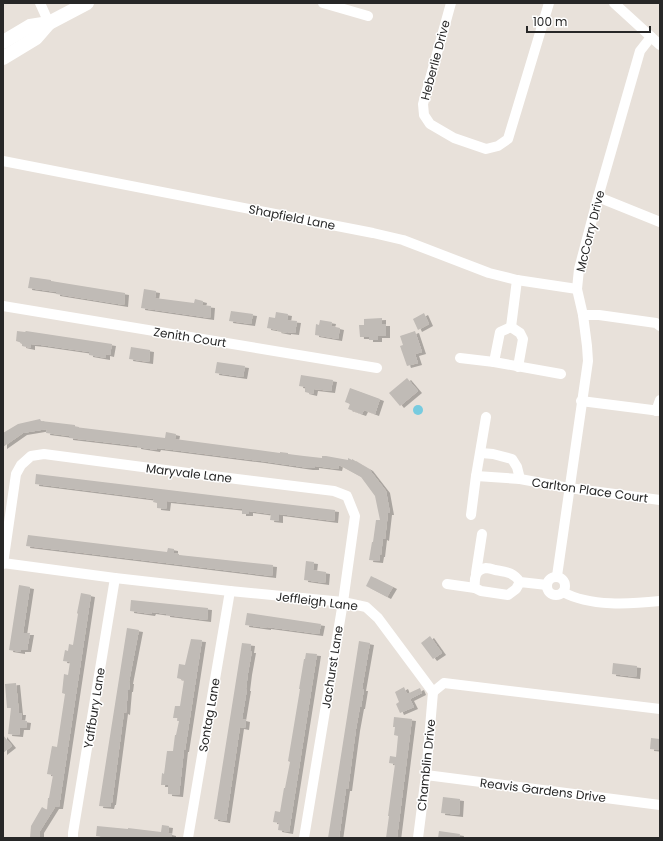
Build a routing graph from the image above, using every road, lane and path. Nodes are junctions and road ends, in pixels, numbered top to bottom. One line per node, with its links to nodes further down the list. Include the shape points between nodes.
1 (40, 3): 8 (street)
2 (87, 3): 8 (main road)
3 (323, 3): 7 (street)
4 (451, 3): 5 (street, Heberlie Drive, via 423,104 424,115 430,124 454,138 486,149 498,146 508,139)
5 (549, 3)
6 (614, 3): 9 (street)
7 (368, 16)
8 (49, 23): 10 (main road, via 30,26); 12 (main road, via 36,38)
9 (651, 37): 11 (street); 14 (street, McCorry Drive, via 640,52)
10 (3, 42)
11 (660, 45)
12 (3, 58)
13 (3, 161): 16 (street, Shapfield Lane, via 395,238 489,273)
14 (598, 197): 15 (street); 17 (street, McCorry Drive, via 579,269)
15 (660, 222)
16 (517, 280): 17 (street, Shapfield Lane); 21 (street)
17 (578, 289): 19 (street, McCorry Drive)
18 (3, 306): 25 (street, Zenith Court)
19 (583, 315): 20 (street, via 628,319 656,323); 28 (street, McCorry Drive, via 588,361)
20 (660, 326)
21 (511, 327): 23 (street, via 500,332); 24 (street, via 520,333 523,339)
22 (460, 358): 23 (street)
23 (494, 362): 24 (street)
24 (518, 366): 26 (street)
25 (376, 368)
26 (561, 374)
27 (660, 400): 29 (street)
28 (581, 401): 29 (street); 34 (street, McCorry Drive)
29 (658, 411)
30 (486, 417): 31 (street)
31 (481, 453): 32 (street); 33 (street, Carlton Place Court, via 512,459)
32 (476, 476): 33 (street, Carlton Place Court); 37 (street)
33 (520, 479): 34 (street, Carlton Place Court)
34 (569, 488): 36 (street, Carlton Place Court); 41 (street, McCorry Drive)
35 (346, 496): 39 (street, Maryvale Lane, via 334,491 44,454 31,456 16,474); 50 (street, Jachurst Lane, via 355,516)
36 (660, 500)
37 (471, 515)
38 (482, 534): 40 (street)
39 (3, 564): 42 (street, Jeffleigh Lane)
40 (476, 573): 43 (street, via 484,568 509,572); 46 (street)
41 (557, 576): 45 (street, via 551,578); 48 (street, via 564,581 566,587)
42 (115, 578): 47 (street, Jeffleigh Lane); 55 (street, Yaffbury Lane)
43 (520, 582): 45 (street); 46 (street, via 508,595)
44 (447, 584): 46 (street)
45 (547, 585): 48 (street, via 548,591 553,595)
46 (475, 588)
47 (230, 591): 50 (street, Jeffleigh Lane); 56 (street, Sontag Lane)
48 (563, 592): 49 (street, via 592,601 628,604)
49 (660, 601)
50 (343, 602): 51 (street, Jeffleigh Lane, via 366,607 378,618); 57 (street, Jachurst Lane)
51 (433, 692): 52 (street, via 444,683); 53 (street, Chamblin Drive)
52 (660, 709)
53 (426, 775): 54 (street, Reavis Gardens Drive); 58 (street, Chamblin Drive)
54 (660, 805)
55 (72, 836)
56 (188, 838)
57 (304, 838)
58 (418, 838)

